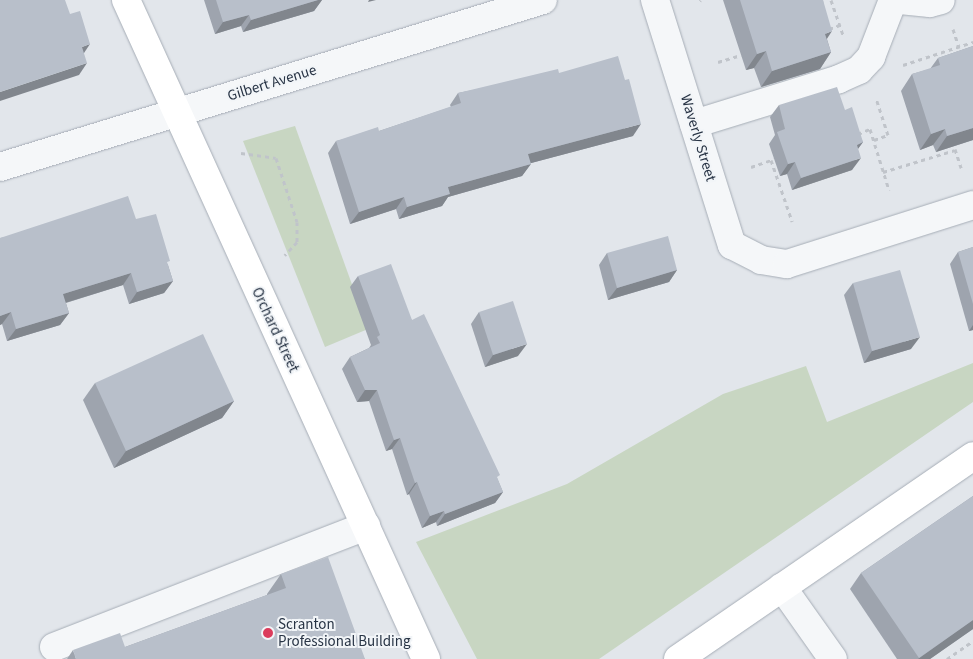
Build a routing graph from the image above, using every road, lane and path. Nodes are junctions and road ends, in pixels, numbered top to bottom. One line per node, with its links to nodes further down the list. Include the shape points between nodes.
1 (126, 0): 14 (main road, Orchard Street)
2 (543, 0): 14 (street, Gilbert Avenue)
3 (655, 0): 15 (street, Waverly Street)
4 (893, 0): 12 (street, via 871,57)
5 (900, 0): 6 (street, via 930,3)
6 (941, 0)
7 (840, 25): 8 (path)
8 (824, 30)
9 (973, 42): 12 (path, via 889,70)
10 (741, 55): 11 (path)
11 (718, 62)
12 (859, 70): 15 (street)
13 (875, 95): 17 (path, via 888,135)
14 (176, 112): 19 (street, Gilbert Avenue); 28 (main road, Orchard Street)
15 (694, 124): 24 (street, Waverly Street, via 732,245 761,260 787,264)
16 (849, 136): 17 (path, via 870,130)
17 (874, 140): 22 (path)
18 (241, 154): 26 (path, via 276,158 297,222 296,242)
19 (0, 166)
20 (751, 167): 25 (path, via 772,160)
21 (961, 168): 22 (path, via 955,148)
22 (883, 172): 23 (path)
23 (889, 190)
24 (973, 205)
25 (792, 221)
26 (285, 255)
27 (973, 456): 29 (main road)
28 (366, 526): 31 (street); 32 (main road, Orchard Street)
29 (782, 587): 33 (main road); 34 (street)
30 (973, 641): 35 (path)
31 (54, 647)
32 (426, 659)
33 (678, 659)
34 (833, 659)
35 (946, 659)

